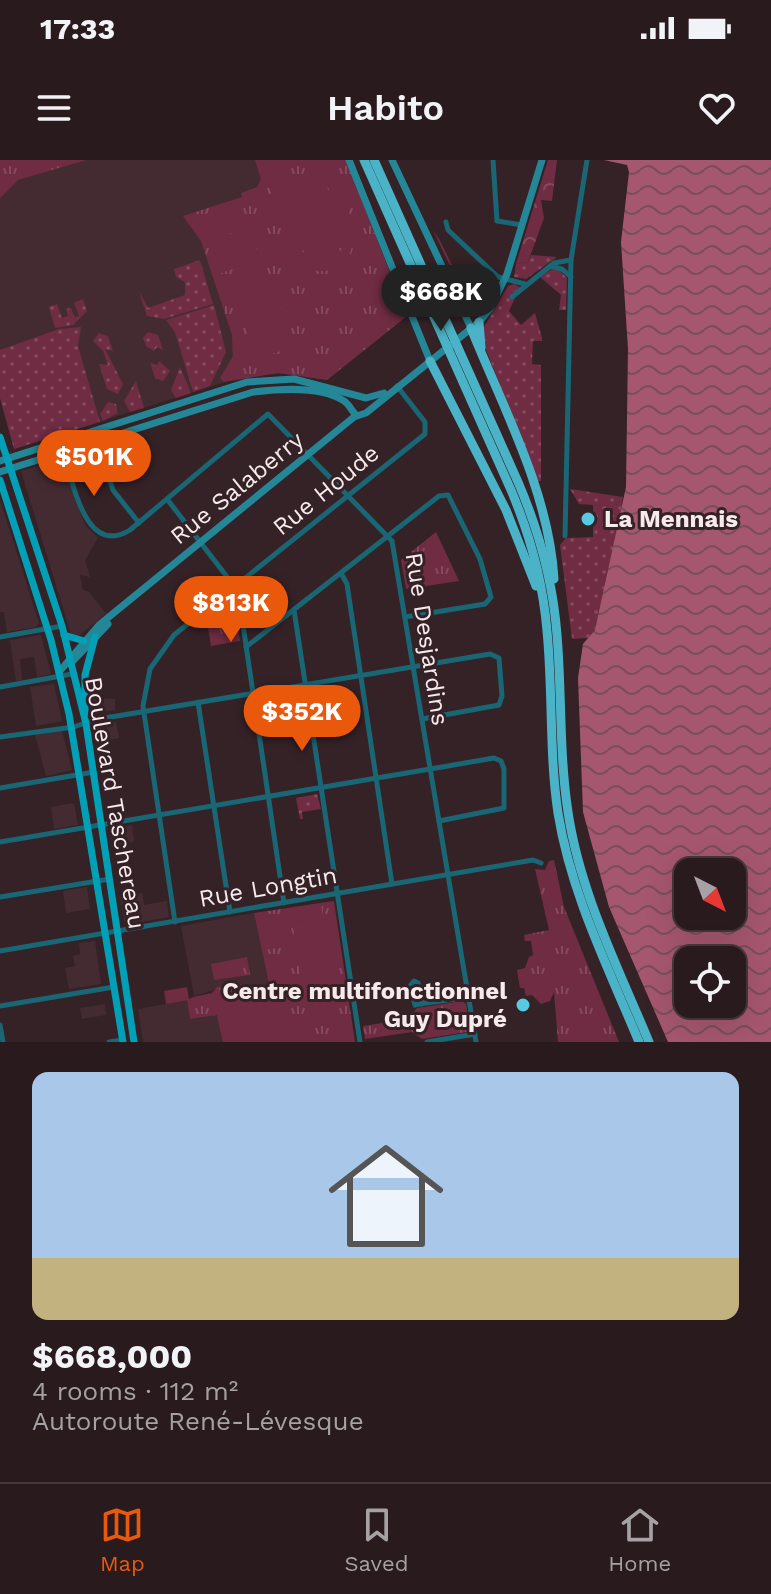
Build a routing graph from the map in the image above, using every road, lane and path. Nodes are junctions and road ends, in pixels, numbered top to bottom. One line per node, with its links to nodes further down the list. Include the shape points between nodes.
1 (349, 160): 18 (street)
2 (364, 160): 17 (highway)
3 (374, 160): 17 (highway)
4 (392, 160): 16 (street)
5 (493, 160): 9 (street, via 496,220)
6 (542, 160): 9 (street)
7 (587, 160): 10 (street)
8 (446, 222): 13 (street, via 448,230)
9 (522, 225): 13 (street)
10 (571, 260): 11 (street); 12 (street)
11 (549, 266): 12 (street); 14 (street)
12 (571, 277): 40 (street)
13 (505, 279): 14 (street); 16 (street)
14 (525, 284): 15 (street)
15 (512, 297)
16 (475, 325): 18 (street); 53 (highway, via 545,522)
17 (443, 326): 19 (highway)
18 (430, 361): 20 (street); 46 (highway, via 512,521)
19 (459, 362): 46 (highway, via 521,516); 53 (highway, via 536,529)
20 (395, 388): 22 (street); 24 (street); 36 (street, Rue Houde, via 425,422 426,432)
21 (356, 396): 22 (street); 23 (street, Rue Salaberry); 26 (street, via 310,381 257,380)
22 (366, 398): 24 (street)
23 (350, 407): 25 (street); 27 (street, Rue Salaberry); 29 (street, via 337,398 303,391 253,392)
24 (369, 410): 25 (street)
25 (356, 415): 27 (street, Rue Salaberry)
26 (93, 430): 29 (street); 32 (street)
27 (337, 433): 31 (street, Rue Salaberry)
28 (0, 437): 32 (main road, Boulevard Taschereau)
29 (97, 441): 30 (street); 38 (street, via 115,494)
30 (63, 452): 33 (street); 38 (street, via 93,530 113,537)
31 (309, 456): 36 (street, Rue Desjardins); 37 (street, Rue Desjardins, via 271,415 265,415); 41 (street, Rue Salaberry)
32 (4, 460): 33 (main road, Boulevard Taschereau)
33 (11, 469): 34 (street); 48 (main road, Boulevard Taschereau)
34 (0, 472)
35 (0, 480): 49 (main road, Boulevard Taschereau)
36 (348, 496): 39 (street, Rue Desjardins); 43 (street, Rue Houde)
37 (167, 499): 38 (street); 41 (street)
38 (139, 523)
39 (388, 536): 42 (street); 47 (street, Rue Desjardins); 47 (street, via 439,496 448,495 491,591 485,604)
40 (565, 536)
41 (201, 542): 43 (street); 44 (street, Rue Salaberry)
42 (341, 573): 45 (street); 59 (street)
43 (235, 586): 55 (street); 65 (street, Rue Houde, via 160,651 146,680)
44 (126, 605): 52 (street, Rue Salaberry); 54 (street, Rue Salaberry)
45 (294, 610): 55 (street); 61 (street)
46 (545, 612): 109 (highway, via 554,779 565,850)
47 (405, 617): 57 (street, Rue Desjardins)
48 (62, 626): 49 (street); 50 (main road, Boulevard Taschereau)
49 (48, 630): 51 (street); 60 (main road, Boulevard Taschereau)
50 (64, 635): 54 (main road); 56 (main road, Boulevard Taschereau)
51 (0, 637)
52 (95, 637): 56 (street, Rue Salaberry); 67 (main road, via 85,675)
53 (557, 639): 110 (highway, via 563,774 575,850)
54 (84, 641): 56 (street, Rue Salaberry)
55 (246, 647): 63 (street)
56 (69, 662): 58 (main road, Boulevard Taschereau); 60 (street, Rue Salaberry)
57 (413, 667): 59 (street); 66 (street, Rue Desjardins); 66 (street, via 490,654 500,662 499,705)
58 (72, 674): 60 (street); 67 (main road, Boulevard Taschereau)
59 (361, 675): 61 (street); 73 (street)
60 (57, 676): 62 (street); 68 (main road, Boulevard Taschereau)
61 (307, 685): 63 (street); 75 (street)
62 (0, 687)
63 (253, 693): 64 (street); 76 (street)
64 (198, 702): 65 (street); 77 (street)
65 (144, 712): 67 (street); 78 (street, Rue Houde)
66 (422, 719): 70 (street, Rue Desjardins)
67 (86, 724): 68 (street); 71 (main road, Boulevard Taschereau)
68 (71, 727): 69 (street); 72 (main road, Boulevard Taschereau)
69 (0, 737)
70 (430, 769): 73 (street); 79 (street, Rue Desjardins); 79 (street, via 494,758 504,766 503,810)
71 (94, 772): 72 (street); 80 (main road, Boulevard Taschereau)
72 (79, 775): 74 (street); 81 (main road, Boulevard Taschereau)
73 (376, 779): 75 (street); 87 (street)
74 (0, 788)
75 (322, 788): 76 (street); 88 (street)
76 (269, 797): 77 (street); 90 (street)
77 (214, 807): 78 (street); 91 (street)
78 (159, 816): 80 (street); 92 (street, Rue Houde)
79 (439, 821): 84 (street, Rue Desjardins)
80 (102, 826): 81 (street); 85 (main road, Boulevard Taschereau)
81 (88, 829): 82 (street); 86 (main road, Boulevard Taschereau)
82 (0, 842)
83 (541, 863): 84 (street, Rue Longtin)
84 (447, 875): 87 (street, Rue Longtin); 97 (street, Rue Desjardins)
85 (110, 879): 86 (street); 93 (main road, Boulevard Taschereau)
86 (97, 881): 89 (street); 94 (main road, Boulevard Taschereau)
87 (392, 884): 88 (street, Rue Longtin)
88 (338, 894): 90 (street, Rue Longtin); 106 (street)
89 (0, 897)
90 (284, 903): 91 (street, Rue Longtin)
91 (230, 912): 92 (street, Rue Longtin)
92 (175, 922): 93 (street, Rue Longtin)
93 (118, 932): 94 (street, Rue Longtin); 105 (main road, Boulevard Taschereau)
94 (105, 934): 95 (street, Rue Longtin); 96 (main road, Boulevard Taschereau)
95 (0, 951)
96 (114, 987): 99 (street); 102 (main road, Boulevard Taschereau)
97 (469, 997): 98 (street); 101 (street, Rue Desjardins)
98 (422, 1004)
99 (0, 1006)
100 (0, 1025): 103 (street)
101 (475, 1034): 107 (street); 108 (street, Rue Desjardins)
102 (123, 1041): 104 (street)
103 (3, 1042)
104 (109, 1042)
105 (134, 1042)
106 (360, 1042)
107 (428, 1042)
108 (476, 1042)
109 (639, 1042)
110 (649, 1042)

